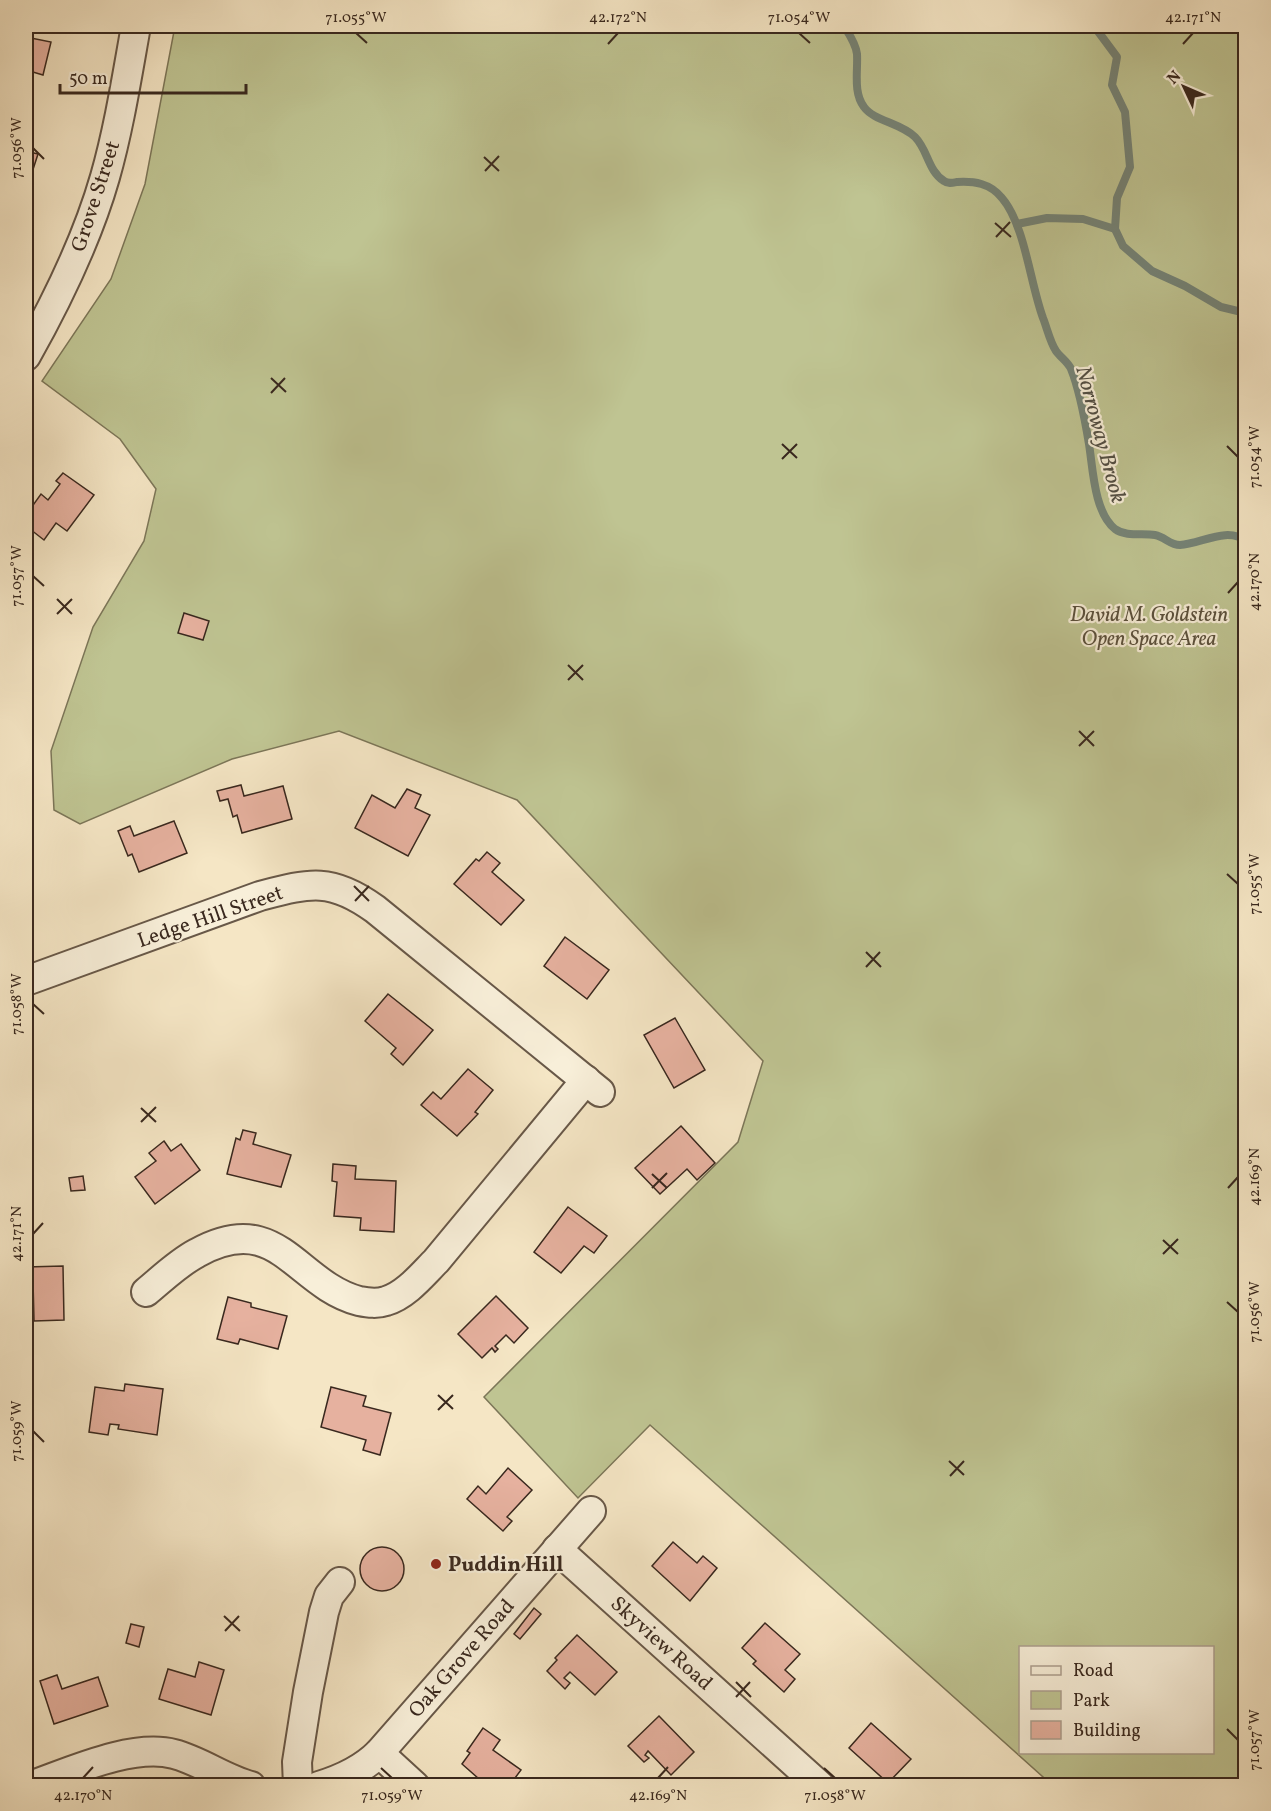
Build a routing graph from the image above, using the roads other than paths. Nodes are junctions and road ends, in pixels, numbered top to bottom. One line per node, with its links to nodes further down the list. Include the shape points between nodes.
1 (136, 26): 2 (street, Grove Street, via 112,153 92,217 68,275)
2 (26, 356)
3 (26, 981): 4 (street, Ledge Hill Street, via 260,896 296,887 330,886 345,890 375,909 593,1086 436,1261 388,1301 376,1304 350,1298 276,1247 251,1239 224,1242 196,1253)
4 (146, 1292)
5 (591, 1511): 6 (street, Oak Grove Road)
6 (557, 1549): 8 (street, Oak Grove Road); 15 (street, Skyview Road)
7 (340, 1582): 12 (street, via 330,1596 321,1623 297,1762)
8 (379, 1753): 13 (street, Oak Grove Road, via 360,1769); 14 (street)
9 (82, 1777): 10 (street); 11 (street, via 126,1755 156,1751 187,1758)
10 (30, 1785)
11 (251, 1785)
12 (298, 1785)
13 (319, 1785)
14 (416, 1785)
15 (820, 1785)

